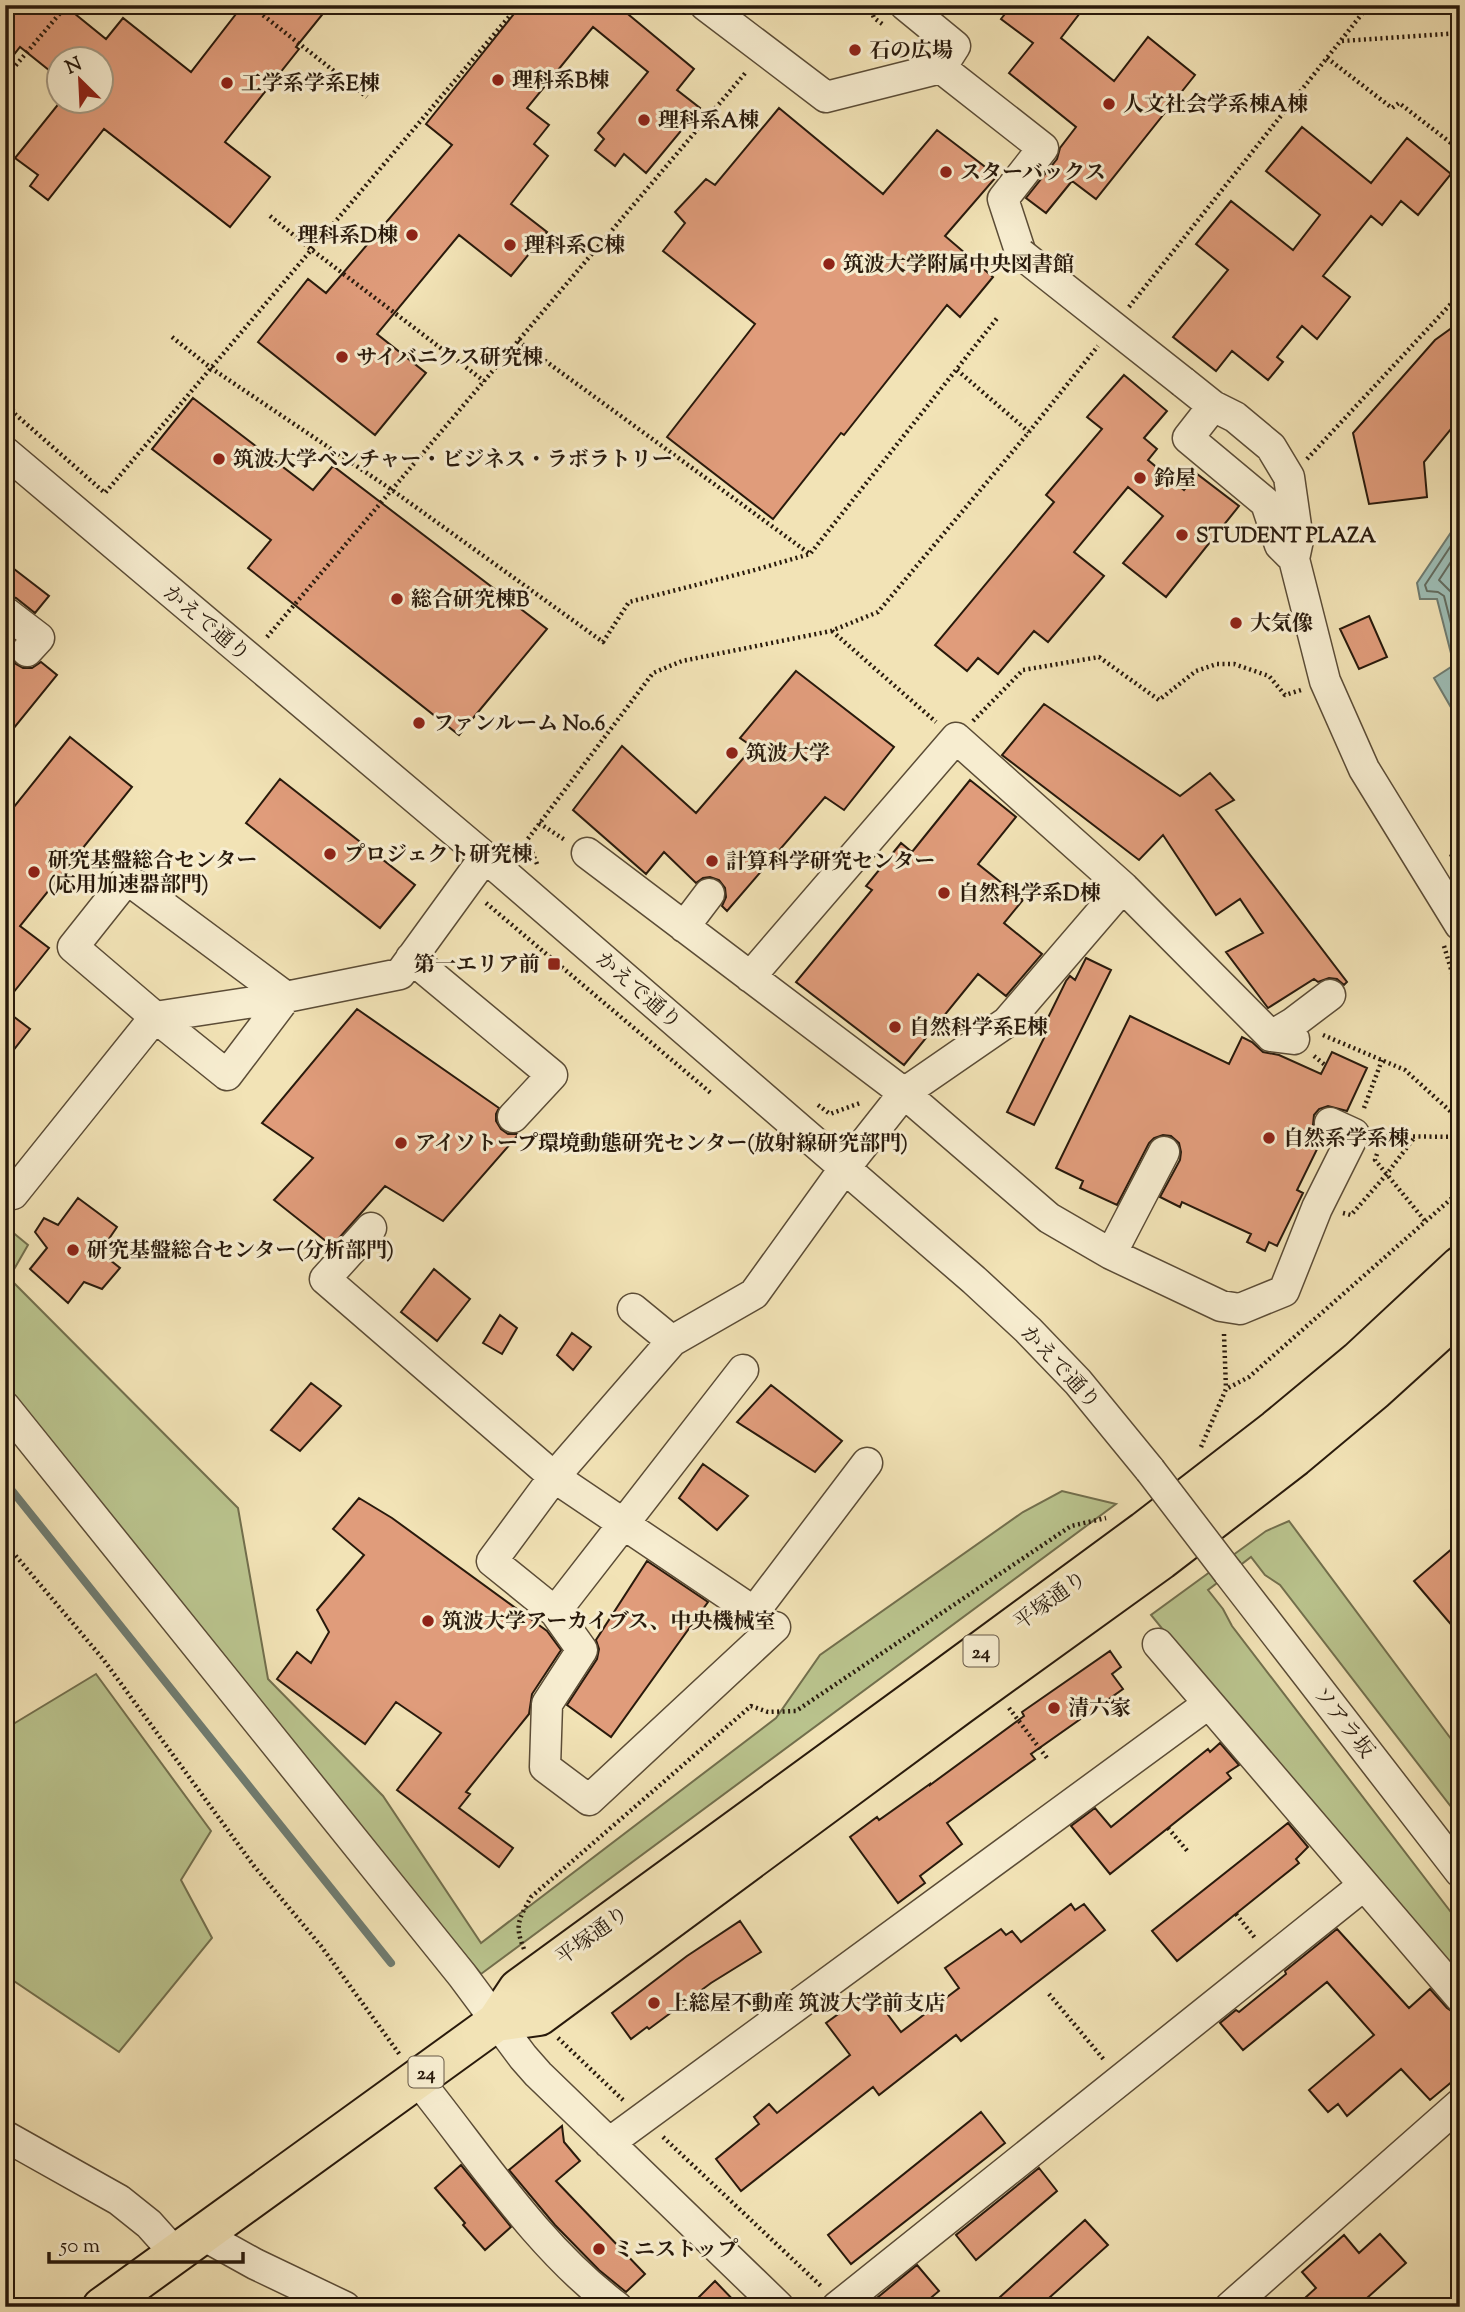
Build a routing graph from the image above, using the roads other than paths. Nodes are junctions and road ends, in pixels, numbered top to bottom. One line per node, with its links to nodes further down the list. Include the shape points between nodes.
1 (705, 5): 3 (street, via 826,97)
2 (894, 15): 3 (street, via 955,46)
3 (941, 68): 4 (street, bridge, via 1043,148 1003,199 1021,254)
4 (1213, 407): 6 (street, via 1235,417 1271,447 1289,477 1298,540); 6 (street, via 1188,438 1266,503 1280,545)
5 (5, 452): 10 (street, かえで通り)
6 (1294, 559): 13 (street, via 1325,681 1364,769)
7 (5, 612): 8 (street, via 39,639)
8 (27, 651)
9 (587, 853): 14 (street)
10 (485, 857): 15 (street); 24 (street, かえで通り)
11 (1123, 887): 16 (street, via 956,738); 17 (street, via 1286,1033); 20 (street, via 1007,1023)
12 (709, 894): 14 (street)
13 (1456, 920)
14 (684, 927): 16 (street)
15 (411, 958): 18 (street, via 400,974); 21 (street, via 552,1075)
16 (750, 977): 20 (street)
17 (1331, 995)
18 (286, 997): 19 (street); 19 (street, via 227,1075); 19 (street, via 127,879 74,947)
19 (155, 1017): 25 (street, via 13,1194)
20 (904, 1093): 24 (street); 27 (street, via 1049,1218)
21 (513, 1117)
22 (1355, 1131): 27 (street, via 1317,1208 1284,1291 1240,1310 1221,1306)
23 (1164, 1152): 27 (street)
24 (844, 1169): 31 (street, via 754,1294); 37 (street, かえで通り, bridge, via 974,1280 1078,1382)
25 (5, 1188)
26 (371, 1228): 35 (street, via 325,1279 411,1337 479,1395)
27 (1111, 1254)
28 (1460, 1266): 45 (main road, 平塚通り / 24, via 1276,1429 1144,1531 518,1989)
29 (633, 1309): 31 (street)
30 (1460, 1313): 45 (main road, 平塚通り / 24, via 1295,1457 1161,1560 539,2016)
31 (672, 1340): 35 (street)
32 (743, 1370): 36 (street)
33 (5, 1407): 45 (street)
34 (867, 1463): 39 (street)
35 (554, 1477): 36 (street); 38 (street, via 492,1561)
36 (624, 1523): 38 (street); 39 (street)
37 (1228, 1572): 42 (street, ソアラ坂)
38 (555, 1612): 39 (street, via 582,1650 547,1704 545,1767 589,1800)
39 (773, 1626)
40 (1158, 1644): 41 (street)
41 (1208, 1704): 43 (street); 49 (street)
42 (1460, 1872)
43 (1364, 1885): 44 (street); 51 (street)
44 (1460, 1997)
45 (496, 2022): 46 (main road, 平塚通り / 24); 49 (street, via 538,2074)
46 (417, 2079): 50 (main road, 平塚通り / 24); 54 (street, via 550,2248)
47 (1460, 2104): 56 (street)
48 (5, 2136): 50 (street)
49 (609, 2143): 55 (street)
50 (188, 2244): 52 (main road, 平塚通り / 24); 53 (street, via 255,2264)
51 (839, 2306)
52 (102, 2307)
53 (345, 2307)
54 (617, 2307)
55 (779, 2307)
56 (1230, 2307)

